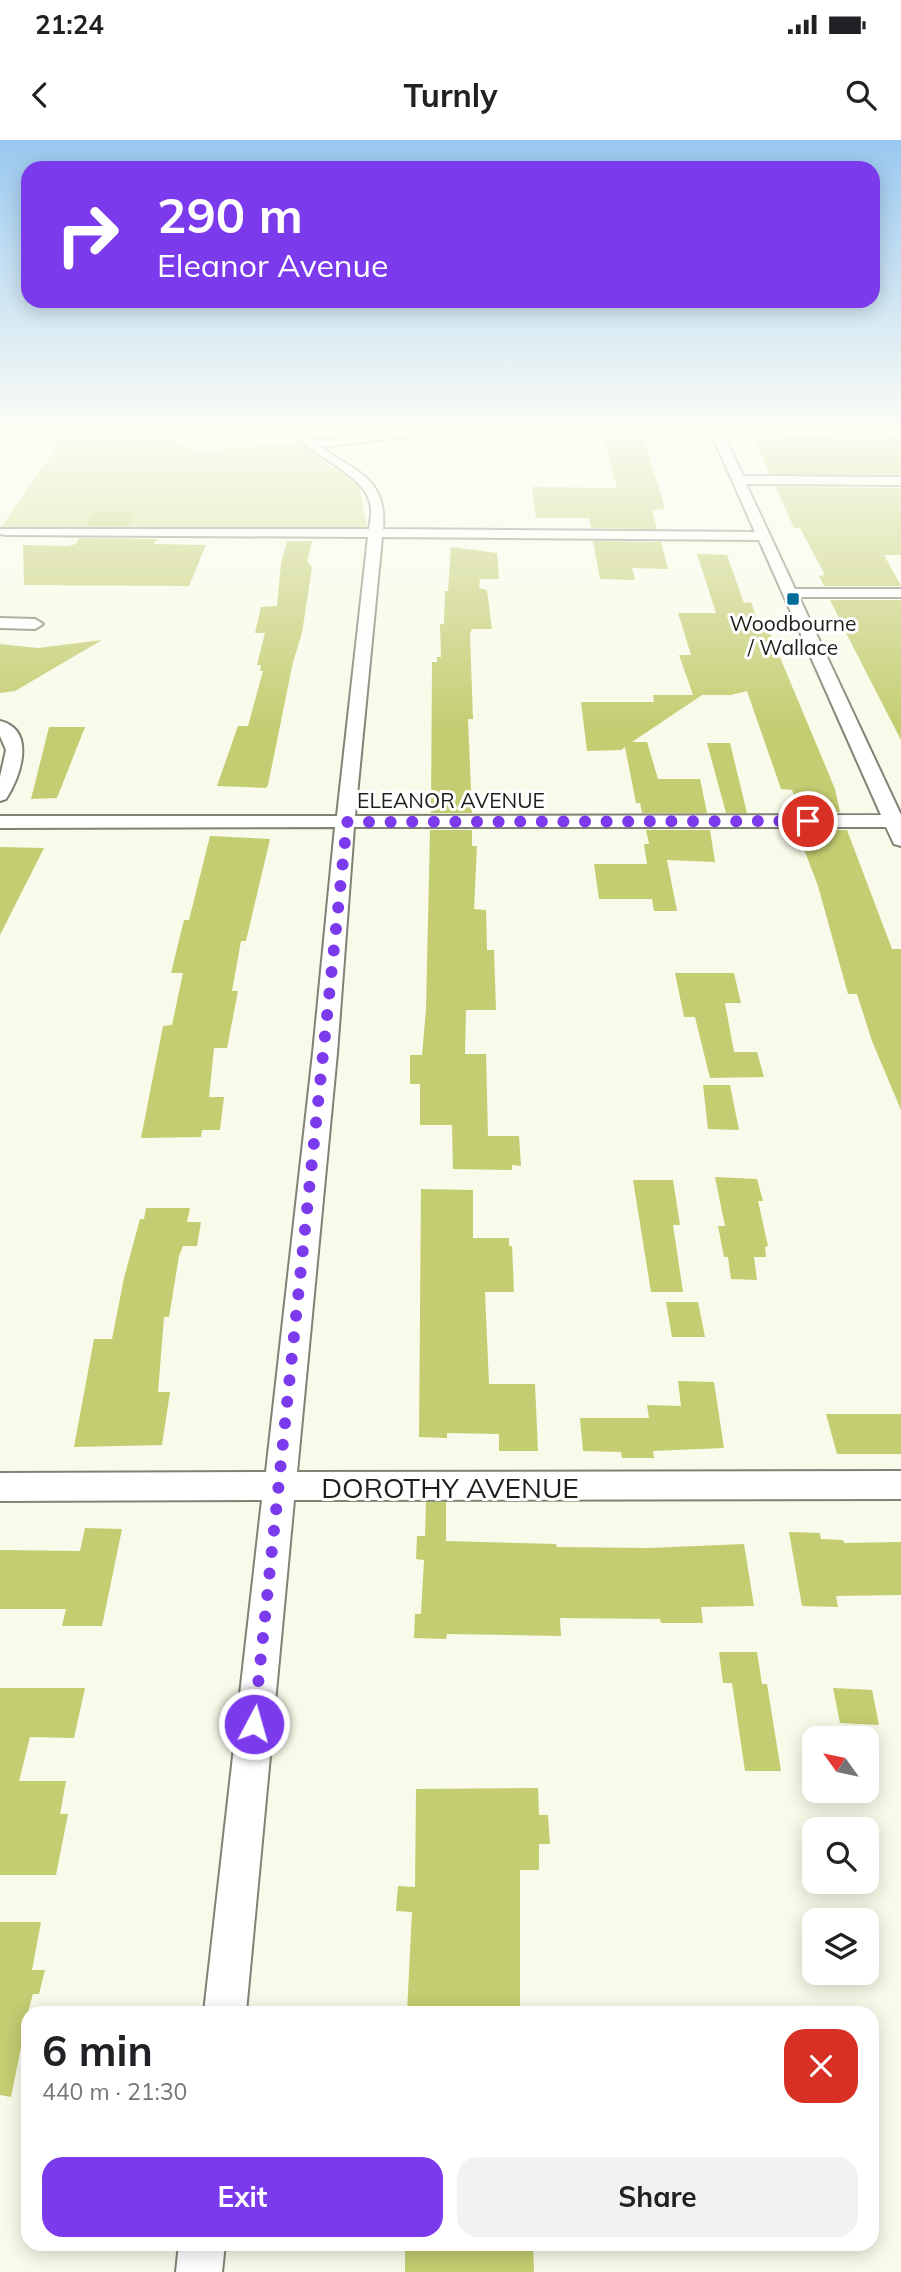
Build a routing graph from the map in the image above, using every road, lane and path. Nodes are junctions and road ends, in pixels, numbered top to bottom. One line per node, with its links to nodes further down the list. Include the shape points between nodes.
1 (761, 529): 4 (street)
2 (5, 531): 3 (street)
3 (376, 532): 4 (street); 13 (street)
4 (764, 536): 5 (street)
5 (790, 593): 6 (street); 11 (street)
6 (901, 593)
7 (0, 623): 8 (street)
8 (35, 624)
9 (0, 726): 10 (street, via 13,740 16,752)
10 (0, 795)
11 (897, 821): 13 (street, ELEANOR AVENUE); 14 (street)
12 (0, 822): 13 (street, ELEANOR AVENUE)
13 (347, 822): 17 (street)
14 (901, 840)
15 (901, 1485): 17 (street, DOROTHY AVENUE)
16 (0, 1487): 17 (street, DOROTHY AVENUE)
17 (279, 1487): 18 (street)
18 (226, 2006)
19 (201, 2251): 20 (street)
20 (199, 2272)

